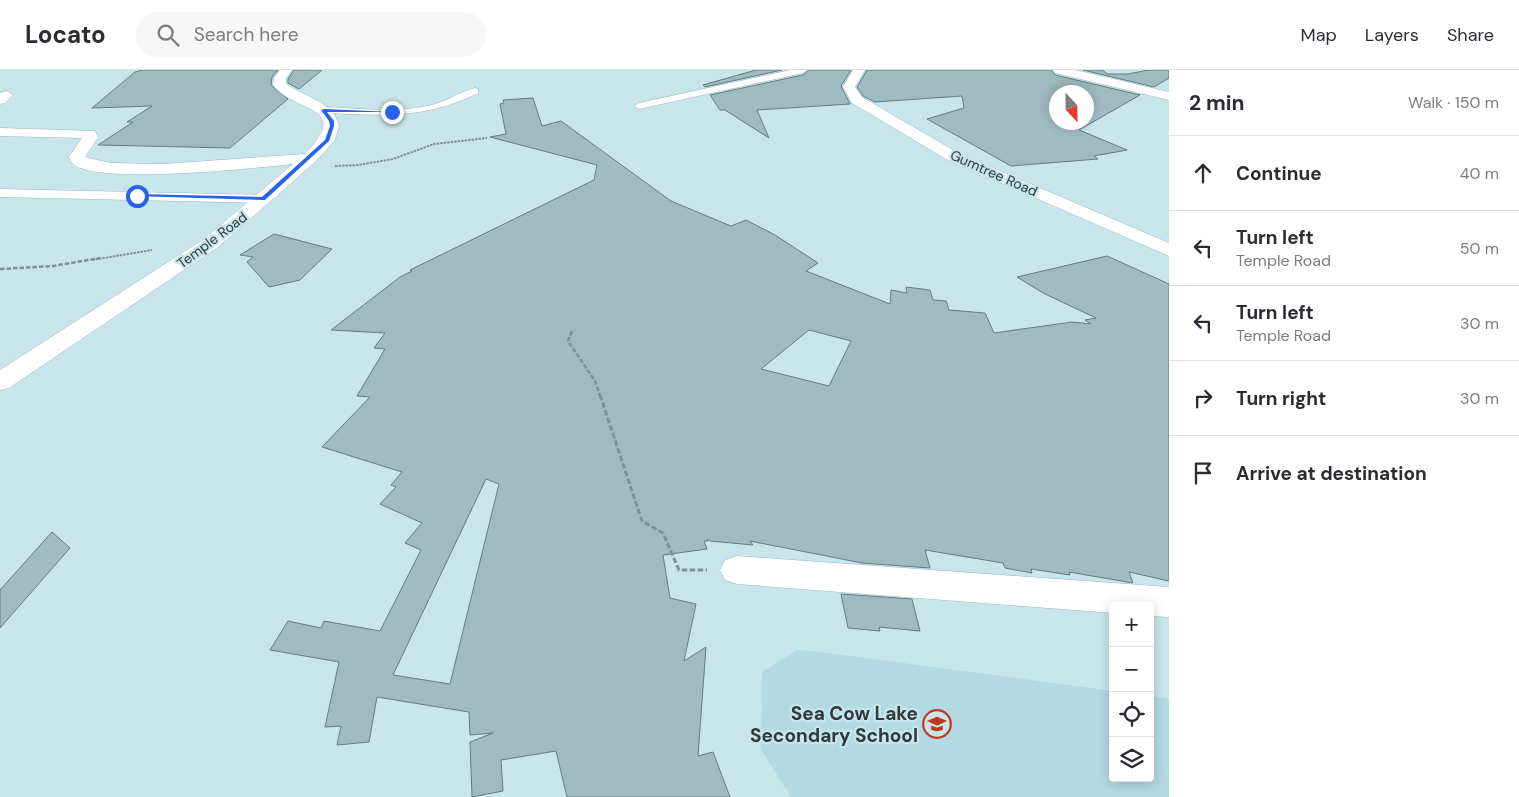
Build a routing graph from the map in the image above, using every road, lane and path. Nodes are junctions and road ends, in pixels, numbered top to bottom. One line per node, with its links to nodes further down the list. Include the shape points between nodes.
1 (286, 70): 8 (street, via 278,82 282,89)
2 (803, 70): 7 (lane)
3 (860, 70): 14 (street, Gumtree Road, via 849,87 852,94 905,130 961,160)
4 (1059, 70): 6 (street)
5 (475, 91): 8 (lane, via 430,108 392,112)
6 (1169, 96)
7 (639, 106)
8 (324, 110): 11 (street, Temple Road, via 332,121 328,140)
9 (0, 132): 11 (street, via 90,134 77,157 78,161 117,169)
10 (487, 138): 11 (path, via 434,144 393,159 358,165)
11 (305, 162): 13 (street, Temple Road)
12 (0, 193): 13 (lane)
13 (264, 199): 15 (street, Temple Road)
14 (1169, 250)
15 (195, 254): 16 (path, via 161,249 52,266); 18 (street, Temple Road)
16 (0, 269)
17 (572, 331): 19 (path, via 568,341 595,381 642,521 663,533 679,570)
18 (0, 382)
19 (737, 570): 20 (street)
20 (1169, 602)

